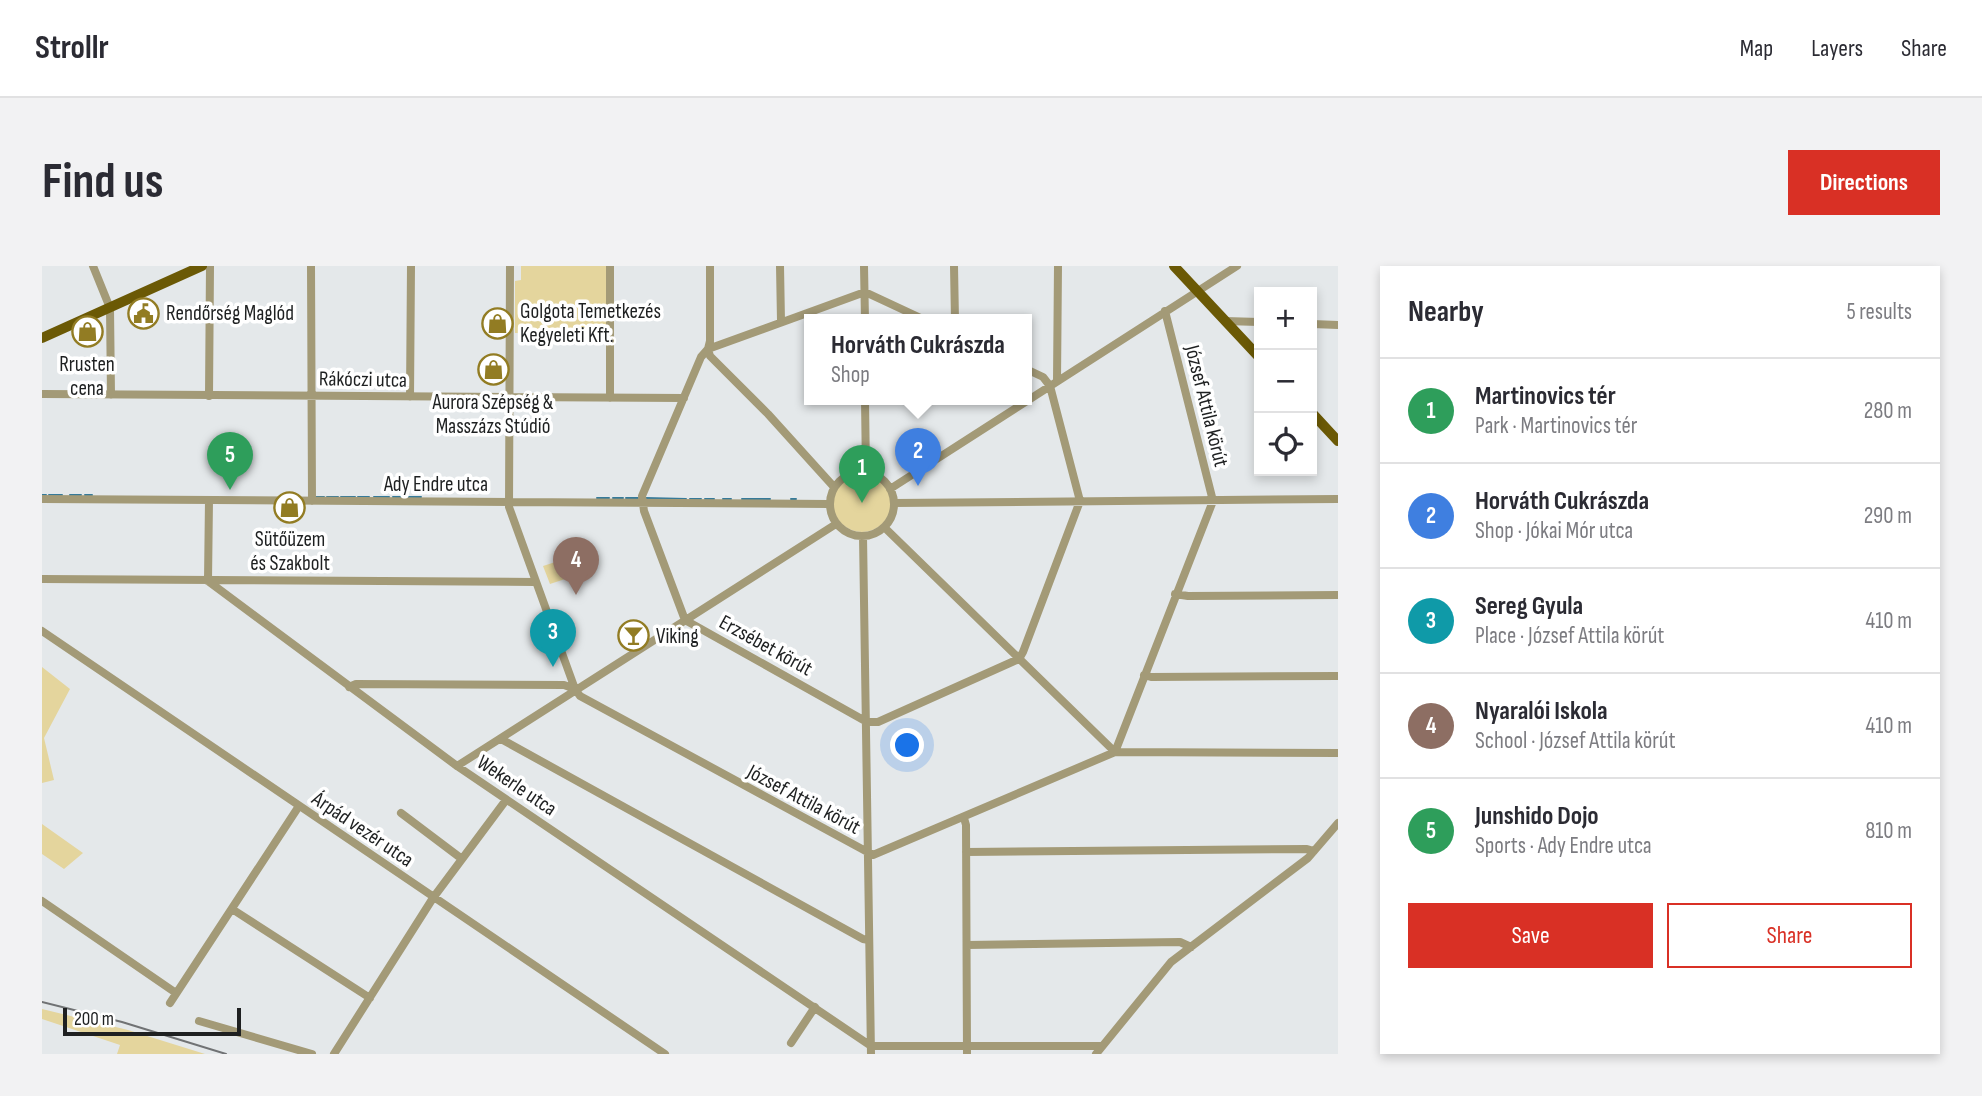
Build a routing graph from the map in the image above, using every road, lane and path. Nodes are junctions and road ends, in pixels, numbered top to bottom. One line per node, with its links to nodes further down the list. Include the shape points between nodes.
1 (93, 266): 17 (street)
2 (202, 266): 17 (main road)
3 (210, 266): 34 (street)
4 (311, 266): 35 (street)
5 (411, 266): 36 (street)
6 (510, 266): 37 (street)
7 (610, 266): 39 (street)
8 (710, 266): 28 (street)
9 (780, 266): 22 (street)
10 (864, 266): 16 (street)
11 (954, 266): 21 (street)
12 (1058, 266): 31 (street)
13 (1174, 266): 15 (main road)
14 (1237, 266): 15 (street)
15 (1197, 291): 18 (street); 23 (main road)
16 (864, 292): 19 (street); 20 (street); 22 (street)
17 (110, 308): 27 (main road); 33 (street)
18 (1166, 312): 31 (street); 52 (street, József Attila körút)
19 (865, 314)
20 (912, 314)
21 (955, 314)
22 (781, 321): 28 (street)
23 (1225, 321): 24 (street); 29 (main road)
24 (1254, 321)
25 (1317, 324): 26 (street)
26 (1338, 325)
27 (42, 338)
28 (708, 349): 40 (street); 46 (street)
29 (1254, 352)
30 (1032, 372): 31 (street)
31 (1053, 383): 38 (street); 55 (street)
32 (42, 394): 33 (street, Rákóczi utca)
33 (111, 395): 34 (street, Rákóczi utca)
34 (209, 396): 35 (street, Rákóczi utca)
35 (310, 396): 36 (street, Rákóczi utca); 51 (street)
36 (410, 397): 37 (street, Rákóczi utca)
37 (509, 397): 39 (street, Rákóczi utca); 53 (street)
38 (1032, 397)
39 (610, 398): 40 (street, Rákóczi utca)
40 (684, 398): 54 (street, via 643,489)
41 (865, 405): 45 (street)
42 (1019, 405): 47 (street)
43 (1317, 418): 44 (main road)
44 (1338, 441)
45 (866, 472): 46 (street, via 848,475); 47 (street)
46 (834, 487): 57 (street)
47 (890, 489): 56 (street)
48 (42, 499): 50 (street, Ady Endre utca)
49 (1338, 499): 52 (street)
50 (209, 500): 51 (street, Ady Endre utca); 62 (street)
51 (312, 500): 53 (street, Ady Endre utca)
52 (1213, 501): 55 (street); 64 (street)
53 (508, 502): 54 (street, Ady Endre utca); 63 (street)
54 (642, 502): 57 (street, Ady Endre utca); 66 (street)
55 (1080, 502): 56 (street); 68 (street)
56 (894, 503): 59 (street)
57 (829, 504): 58 (street)
58 (836, 524): 60 (street); 66 (street)
59 (884, 527): 60 (street); 68 (street)
60 (863, 536): 73 (street)
61 (42, 579): 62 (street)
62 (208, 581): 63 (street); 71 (street, Wekerle utca)
63 (535, 582): 72 (street)
64 (1175, 594): 65 (street); 69 (street)
65 (1338, 595)
66 (685, 620): 72 (street); 73 (street, Erzsébet körút)
67 (42, 631): 79 (street, Árpád vezér utca)
68 (1019, 659): 73 (street, via 878,722); 75 (street)
69 (1144, 675): 70 (street); 75 (street)
70 (1338, 676)
71 (349, 687): 72 (street, via 518,684); 77 (street, Wekerle utca)
72 (575, 689): 74 (street); 85 (street, József Attila körút, via 580,696)
73 (867, 722): 85 (street)
74 (501, 739): 77 (street); 90 (street)
75 (1115, 752): 76 (street); 81 (street, József Attila körút)
76 (1338, 753)
77 (457, 766): 78 (street, Wekerle utca)
78 (506, 800): 86 (street); 96 (street, Wekerle utca)
79 (299, 806): 87 (street, Árpád vezér utca); 89 (street)
80 (401, 813): 86 (street)
81 (964, 818): 84 (street); 85 (street, József Attila körút, via 877,855)
82 (1338, 822): 83 (street)
83 (1314, 851): 84 (street); 92 (street)
84 (966, 852): 91 (street)
85 (869, 854): 90 (street)
86 (462, 859): 87 (street)
87 (433, 898): 94 (street); 104 (street, Árpád vezér utca)
88 (42, 901): 93 (street)
89 (232, 909): 93 (street); 94 (street)
90 (869, 940): 100 (street)
91 (967, 945): 92 (street, via 1180,942); 101 (street)
92 (1191, 947): 99 (street, via 1171,962)
93 (176, 993): 95 (street)
94 (370, 998): 103 (street)
95 (170, 1003)
96 (815, 1007): 98 (street); 100 (street, Wekerle utca)
97 (199, 1021): 102 (street)
98 (791, 1043)
99 (1102, 1046): 101 (street); 105 (street)
100 (871, 1050): 101 (street)
101 (967, 1050)
102 (312, 1054)
103 (334, 1054)
104 (665, 1054)
105 (1096, 1054)

